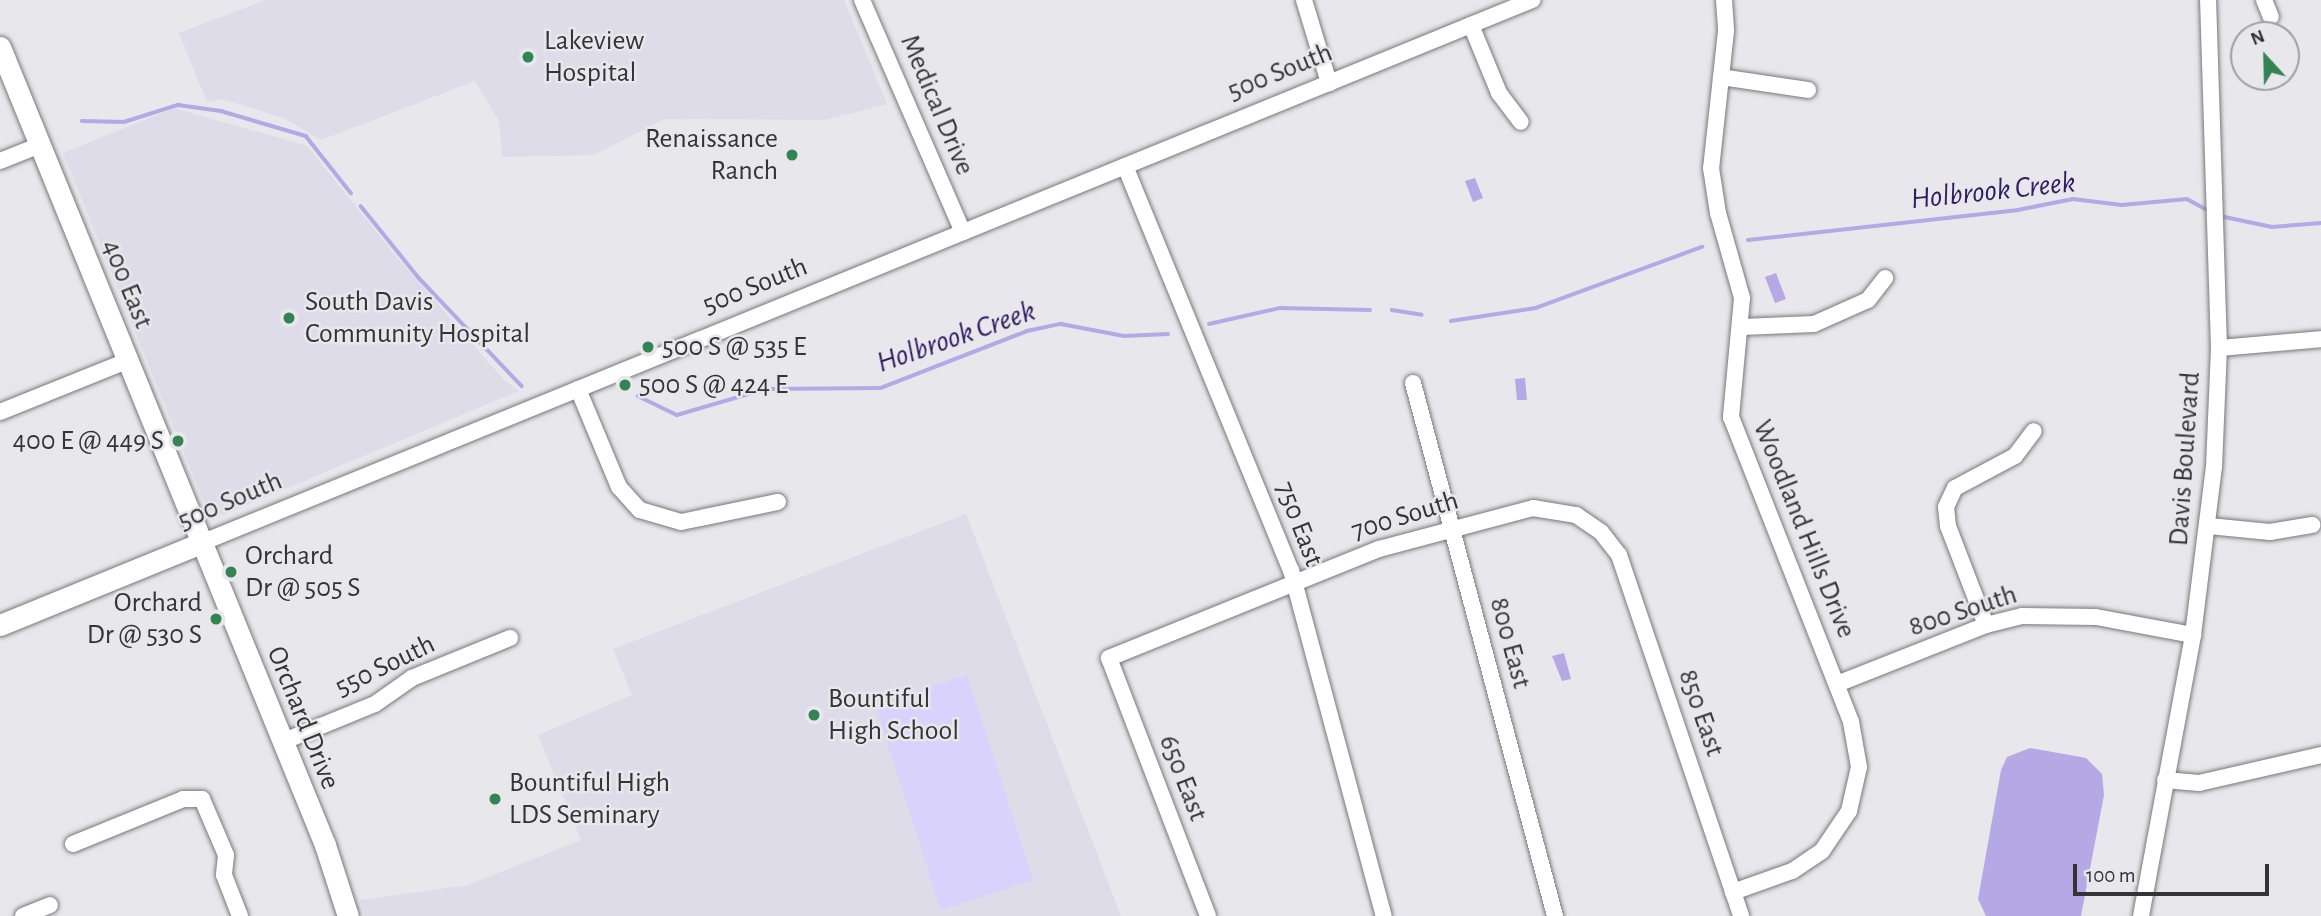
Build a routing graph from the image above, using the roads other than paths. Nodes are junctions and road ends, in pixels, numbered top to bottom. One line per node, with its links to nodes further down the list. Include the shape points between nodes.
1 (862, 0): 17 (street, Medical Drive)
2 (1304, 0): 11 (street)
3 (1532, 0): 8 (street, 500 South)
4 (1724, 0): 10 (street, Woodland Hills Drive)
5 (2208, 0): 21 (street, Davis Boulevard)
6 (2264, 0): 7 (street)
7 (2271, 17)
8 (1471, 25): 11 (street, 500 South); 13 (street, via 1499,93)
9 (0, 47): 14 (main road, 400 East)
10 (1721, 77): 12 (street); 19 (street, Woodland Hills Drive, via 1712,185 1739,284)
11 (1329, 83): 16 (street, 500 South)
12 (1808, 90)
13 (1521, 122)
14 (40, 145): 15 (street); 22 (main road, 400 East)
15 (0, 161)
16 (1125, 166): 17 (street, 500 South); 33 (street, 750 East)
17 (963, 232): 24 (street, 500 South)
18 (1885, 278): 19 (street, via 1868,300 1814,324)
19 (1742, 327): 39 (street, Woodland Hills Drive, via 1731,391 1734,429)
20 (2321, 339): 21 (street)
21 (2219, 348): 28 (street, Davis Boulevard)
22 (127, 360): 25 (street); 32 (main road, 400 East)
23 (1413, 383): 30 (street, 800 East)
24 (578, 388): 27 (street, via 619,487 640,510 681,522); 32 (street, 500 South)
25 (0, 412)
26 (2034, 431): 35 (street, via 2015,456 1963,481 1946,507 1948,526)
27 (778, 502)
28 (2209, 526): 29 (street, via 2270,533); 36 (street, Davis Boulevard)
29 (2312, 526)
30 (1452, 528): 31 (street, 700 South, via 1518,510 1547,508 1576,515); 33 (street, 700 South, via 1379,549); 51 (street, 800 East)
31 (1601, 532): 44 (street, 850 East, via 1623,565)
32 (201, 542): 34 (main road, 500 South); 40 (main road, Orchard Drive)
33 (1294, 583): 38 (street, 700 South); 50 (street, 750 East)
34 (0, 625)
35 (1986, 625): 36 (street, 800 South, via 2022,616 2068,614); 39 (street, 800 South)
36 (2193, 635): 42 (street, Davis Boulevard)
37 (510, 638): 40 (street, 550 South, via 412,678 375,704)
38 (1109, 658): 49 (street, 650 East)
39 (1837, 684): 44 (street, Woodland Hills Drive, via 1859,759 1858,781 1844,822 1830,842 1802,865)
40 (282, 742): 48 (main road, Orchard Drive, via 325,845)
41 (2321, 755): 42 (street, via 2199,783)
42 (2165, 780): 53 (street, Davis Boulevard)
43 (73, 844): 47 (street, via 183,799 201,799 226,855 223,875)
44 (1733, 892): 52 (street, 850 East)
45 (50, 905): 46 (street)
46 (23, 916)
47 (240, 916)
48 (348, 916)
49 (1208, 916)
50 (1384, 916)
51 (1555, 916)
52 (1741, 916)
53 (2141, 916)

